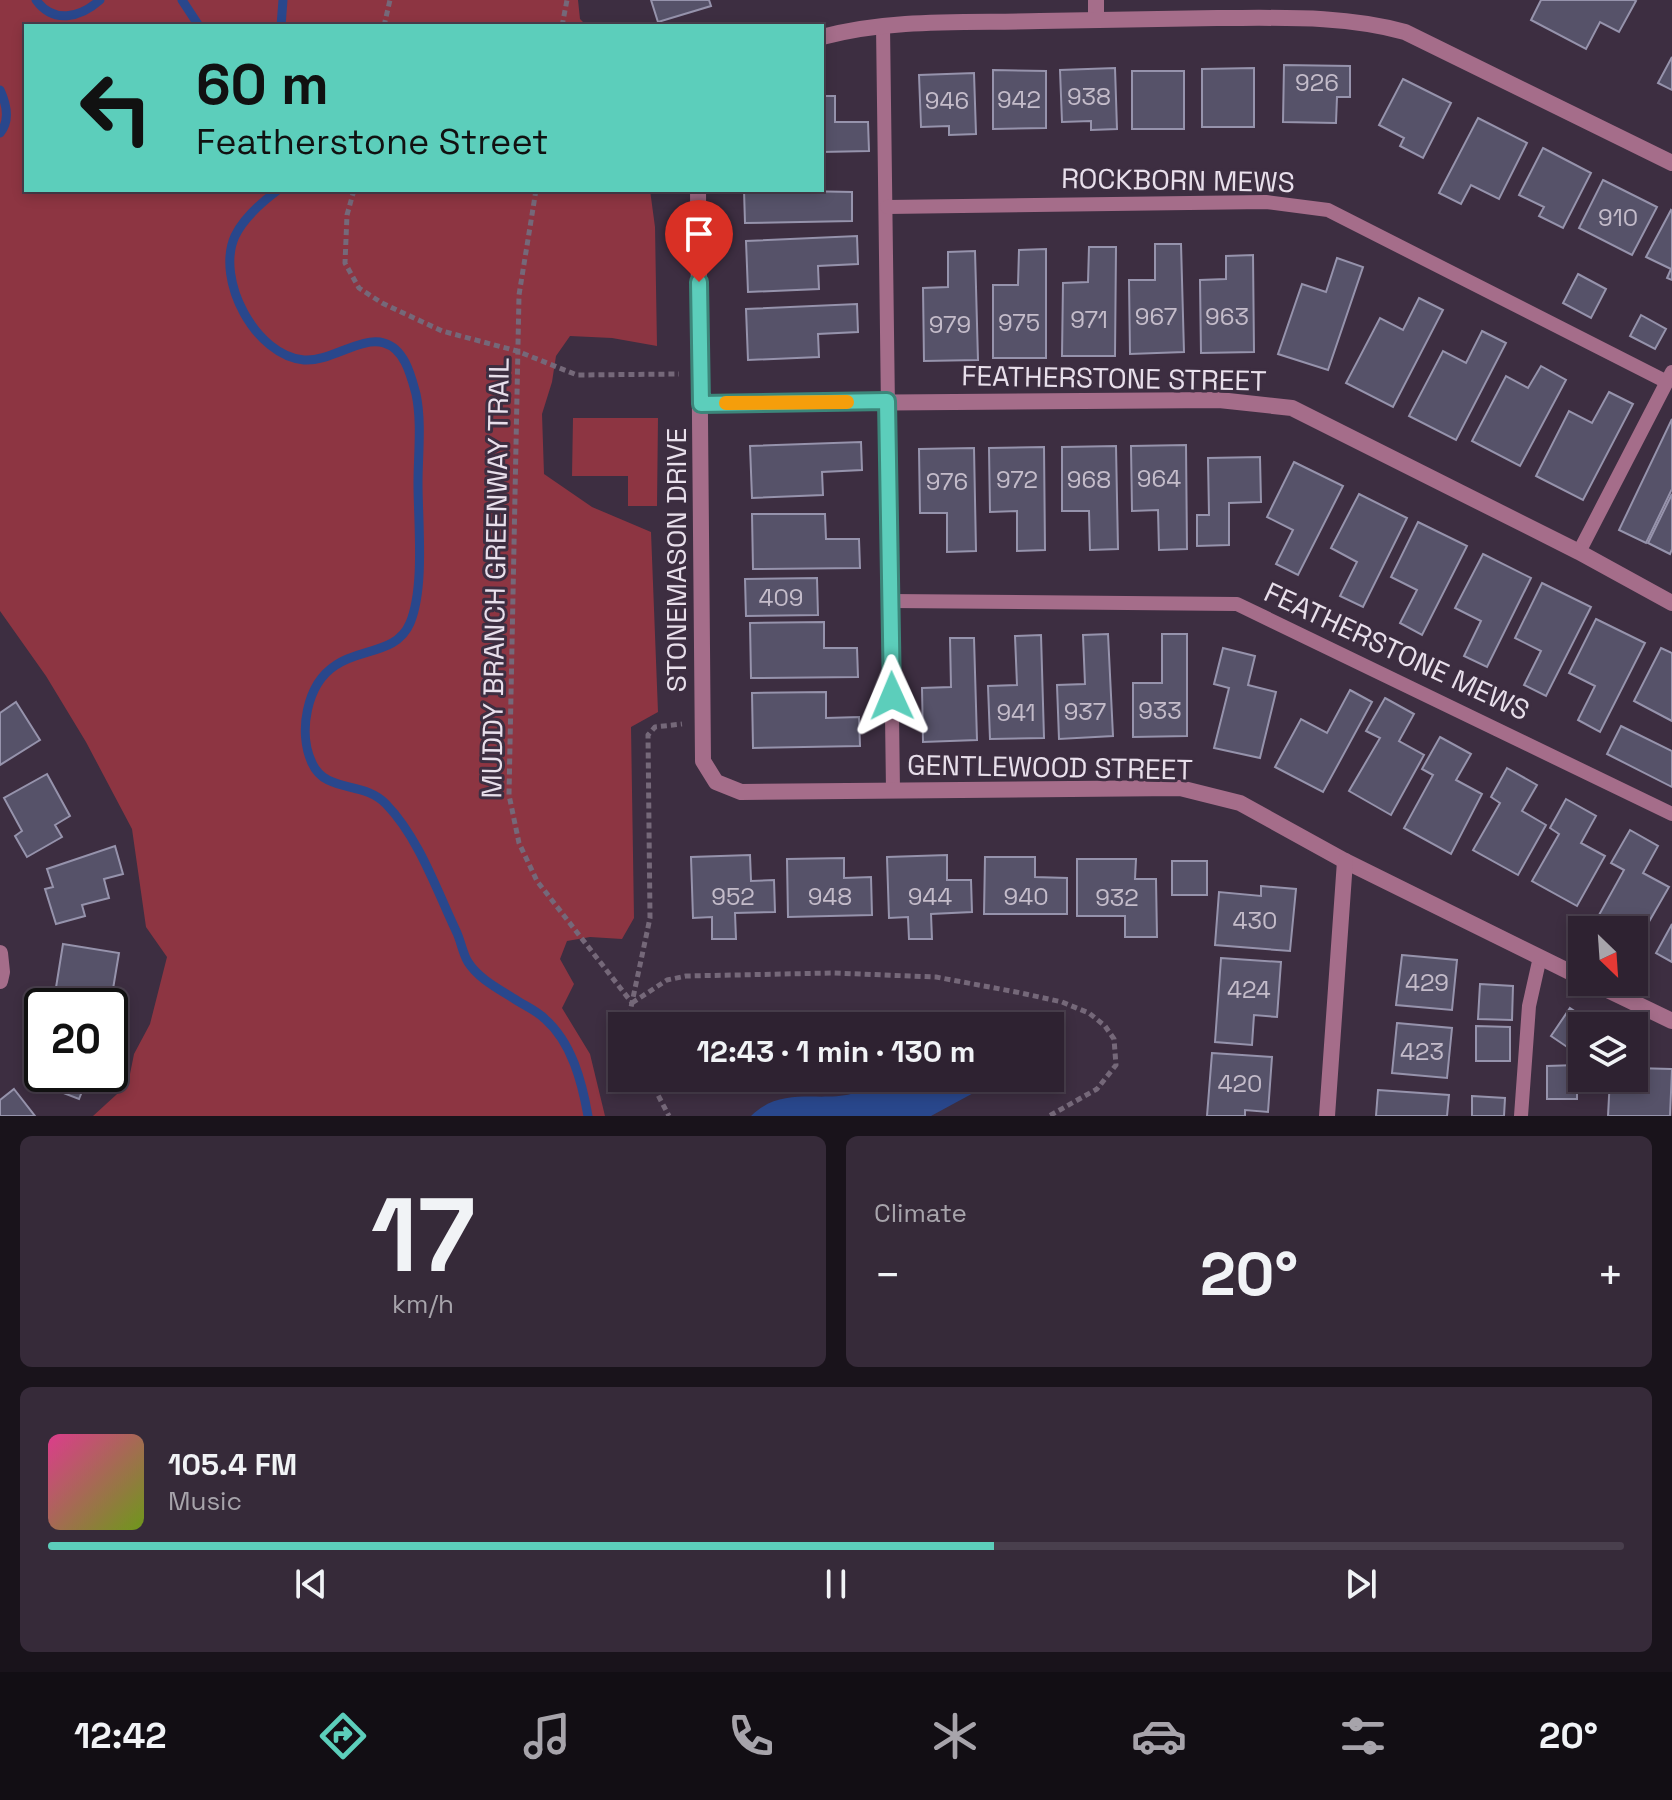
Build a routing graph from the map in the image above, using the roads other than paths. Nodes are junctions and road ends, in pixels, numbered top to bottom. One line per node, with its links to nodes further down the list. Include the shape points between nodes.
1 (1096, 0): 2 (street)
2 (1096, 20): 3 (street); 5 (street, via 1277,18 1377,24 1405,32)
3 (883, 26): 4 (street); 7 (lane)
4 (824, 37)
5 (1672, 163)
6 (698, 192): 10 (street, STONEMASON DRIVE)
7 (887, 207): 8 (lane, ROCKBORN MEWS, via 1266,202 1328,210); 9 (lane)
8 (1670, 377): 11 (lane, ROCKBORN MEWS)
9 (887, 401): 10 (street, FEATHERSTONE STREET); 11 (street, FEATHERSTONE STREET, via 1219,400 1292,408); 12 (lane)
10 (701, 404): 14 (street, STONEMASON DRIVE, via 703,761)
11 (1579, 552): 13 (street, FEATHERSTONE STREET)
12 (891, 601): 15 (lane); 16 (lane, FEATHERSTONE MEWS, via 1237,604)
13 (1672, 603)
14 (716, 782): 15 (street, GENTLEWOOD STREET, via 741,792)
15 (893, 791): 17 (street, GENTLEWOOD STREET, via 1180,788 1240,803)
16 (1672, 814)
17 (1345, 861): 19 (street, GENTLEWOOD STREET); 24 (street)
18 (0, 953): 21 (street)
19 (1540, 957): 20 (street, GENTLEWOOD STREET); 25 (lane, via 1529,1006)
20 (1568, 971)
21 (0, 981)
22 (1620, 996): 23 (street)
23 (1672, 1021)
24 (1327, 1116)
25 (1521, 1116)

